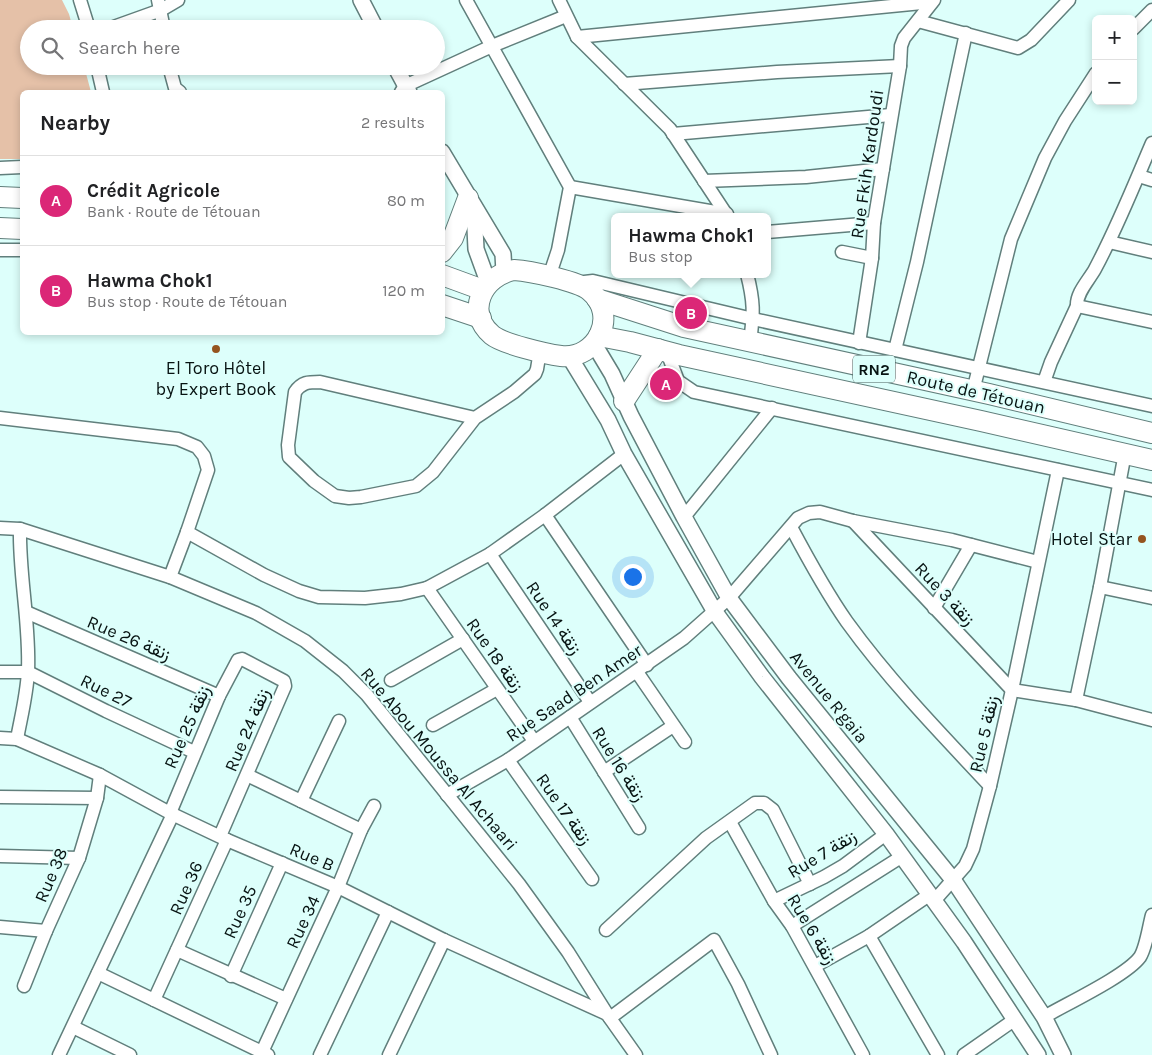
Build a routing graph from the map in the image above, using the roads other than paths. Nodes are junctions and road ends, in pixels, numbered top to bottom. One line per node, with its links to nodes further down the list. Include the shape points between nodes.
1 (80, 0): 11 (street)
2 (178, 0): 8 (street)
3 (361, 0): 14 (street)
4 (466, 0): 19 (street)
5 (559, 0): 10 (street)
6 (1069, 0): 17 (street, via 1031,40 1018,48)
7 (933, 1): 15 (street, Rue Fkih Kardoudi); 18 (street)
8 (159, 5): 12 (street); 13 (street)
9 (1152, 10): 16 (street)
10 (566, 16): 18 (street); 19 (street)
11 (86, 20)
12 (127, 20)
13 (162, 20)
14 (371, 20)
15 (918, 20): 17 (street); 20 (street, Rue Fkih Kardoudi, via 904,38)
16 (1137, 25)
17 (966, 33): 72 (street)
18 (577, 37): 27 (street)
19 (492, 46): 21 (street); 41 (street)
20 (900, 66): 27 (street); 31 (street, Rue Fkih Kardoudi)
21 (445, 70)
22 (99, 75): 28 (street)
23 (173, 75): 29 (street)
24 (399, 75): 30 (street)
25 (435, 75): 30 (street)
26 (1092, 79): 76 (street, via 1045,158 1011,239)
27 (624, 84): 32 (street)
28 (103, 90)
29 (177, 90)
30 (405, 90)
31 (891, 115): 32 (street); 37 (street, Rue Fkih Kardoudi)
32 (673, 134): 40 (street)
33 (1152, 143): 38 (street)
34 (445, 157): 44 (street)
35 (20, 167): 36 (street)
36 (0, 168)
37 (883, 169): 40 (street, via 806,177); 47 (street, Rue Fkih Kardoudi)
38 (1139, 176): 39 (street); 51 (street)
39 (1152, 180)
40 (704, 181): 46 (street)
41 (570, 187): 45 (street); 59 (street, via 558,250)
42 (0, 197): 43 (highway)
43 (20, 198)
44 (471, 203): 52 (highway); 61 (street, via 476,249); 61 (street, via 503,254)
45 (716, 213)
46 (726, 213)
47 (874, 223): 50 (street); 57 (street, Rue Fkih Kardoudi)
48 (0, 228): 49 (highway)
49 (20, 229)
50 (771, 232)
51 (1109, 242): 56 (street); 65 (street, via 1078,297)
52 (445, 248)
53 (0, 250): 54 (street)
54 (20, 250)
55 (842, 252): 57 (street)
56 (1152, 252)
57 (872, 258): 71 (street, Rue Fkih Kardoudi)
58 (445, 275): 61 (highway, Route de Tétouan / RN2)
59 (549, 277): 61 (highway, Route de Tétouan / RN2, via 514,270); 62 (highway, Route de Tétouan / RN2)
60 (748, 278): 67 (street, via 753,296)
61 (492, 281): 66 (highway, via 480,299)
62 (574, 284): 63 (highway, Route de Tétouan / RN2, via 591,292); 67 (street, via 593,281)
63 (597, 299): 69 (highway, via 603,317); 70 (highway, Route de Tétouan / RN2, via 684,327)
64 (445, 306): 66 (highway)
65 (1077, 306): 68 (street); 77 (street)
66 (481, 318): 73 (highway, via 499,340)
67 (753, 319): 70 (street); 71 (street)
68 (1152, 322)
69 (597, 340): 74 (highway, Route de Tétouan / RN2, via 630,342); 75 (highway, via 578,355); 79 (street, Avenue R'gaia)
70 (750, 341): 78 (highway, Route de Tétouan / RN2)
71 (859, 343): 72 (street)
72 (895, 350): 76 (street)
73 (540, 351): 75 (highway); 83 (street, via 535,374)
74 (663, 351): 79 (highway); 81 (street, via 678,381 694,392); 86 (highway, Route de Tétouan / RN2)
75 (568, 356): 85 (street, via 608,420)
76 (978, 368): 77 (street); 78 (street)
77 (1044, 382): 80 (street)
78 (973, 391): 84 (highway, Route de Tétouan / RN2)
79 (624, 401): 92 (street, Avenue R'gaia)
80 (1152, 406)
81 (772, 408): 88 (street); 92 (street)
82 (0, 418): 97 (street, via 178,439 197,446 208,470)
83 (475, 418): 83 (street, via 320,382 307,382 295,392 289,457 335,496 361,497 416,486 433,472)
84 (1152, 433)
85 (624, 454): 91 (street); 108 (street)
86 (1125, 454): 87 (highway, Route de Tétouan / RN2); 89 (street)
87 (1152, 460)
88 (1058, 470): 89 (street); 100 (street, Rue 5 زنقة)
89 (1120, 484): 90 (street); 102 (street)
90 (1152, 490)
91 (545, 515): 99 (street); 111 (street)
92 (684, 517): 104 (street, Avenue R'gaia)
93 (853, 521): 94 (street, Rue Saad Ben Amer, via 820,512 809,513); 98 (street, Rue Saad Ben Amer); 106 (street, Rue 3 زنقة)
94 (790, 527): 104 (street, Rue Saad Ben Amer); 134 (street, via 851,627 925,716)
95 (0, 528): 96 (street, Rue Abou Moussa Al Achaari)
96 (20, 529): 101 (street, Rue Abou Moussa Al Achaari); 107 (street)
97 (188, 532): 101 (street); 103 (street, via 264,575 319,597 365,598)
98 (971, 545): 100 (street, Rue Saad Ben Amer); 106 (street)
99 (490, 554): 103 (street); 119 (street, Rue 14 زنقة)
100 (1038, 562): 116 (street, Rue 5 زنقة)
101 (170, 577): 135 (street, Rue Abou Moussa Al Achaari, via 256,613 327,658 367,695)
102 (1100, 587): 105 (street); 118 (street)
103 (427, 588): 109 (street, Rue 18 زنقة)
104 (729, 598): 108 (street, Rue Saad Ben Amer); 151 (street, Avenue R'gaia, via 789,678)
105 (1152, 598)
106 (934, 608): 116 (street, Rue 3 زنقة)
107 (26, 612): 113 (street); 117 (street, Rue 26 زنقة)
108 (714, 612): 111 (street, Rue Saad Ben Amer); 144 (street)
109 (463, 639): 114 (street); 115 (street, Rue 18 زنقة)
110 (241, 658): 117 (street, Rue 25 زنقة); 133 (street, Rue 24 زنقة, via 277,676 285,684)
111 (642, 668): 119 (street, Rue Saad Ben Amer); 124 (street)
112 (0, 672): 113 (street, Rue 27)
113 (28, 672): 126 (street); 129 (street, Rue 27)
114 (391, 680)
115 (497, 689): 123 (street); 127 (street, Rue 18 زنقة)
116 (1012, 690): 118 (street); 134 (street, Rue 5 زنقة)
117 (219, 696): 129 (street, Rue 25 زنقة)
118 (1076, 700): 121 (street)
119 (590, 702): 120 (street, Rue Saad Ben Amer)
120 (570, 717): 127 (street, Rue Saad Ben Amer); 131 (street, Rue 16 زنقة)
121 (1152, 720)
122 (339, 721): 138 (street)
123 (433, 726)
124 (673, 726): 128 (street); 131 (street)
125 (0, 738): 126 (street, Rue B)
126 (17, 740): 132 (street, Rue B)
127 (534, 742): 130 (street, Rue Saad Ben Amer)
128 (685, 742)
129 (194, 752): 140 (street, Rue 25 زنقة)
130 (508, 760): 135 (street, Rue Saad Ben Amer); 150 (street, Rue 17 زنقة)
131 (604, 772): 142 (street, Rue 16 زنقة)
132 (100, 775): 137 (street, Rue 38); 140 (street, Rue B)
133 (247, 775): 138 (street); 145 (street, Rue 24 زنقة)
134 (990, 786): 151 (street, Rue 5 زنقة, via 973,849 966,866)
135 (448, 795): 171 (street, Rue Abou Moussa Al Achaari, via 519,884)
136 (0, 797): 137 (street)
137 (97, 798): 148 (street, Rue 38)
138 (301, 801): 143 (street)
139 (374, 806): 143 (street, Rue 34)
140 (171, 813): 145 (street, Rue B); 166 (street, Rue 25 زنقة)
141 (730, 822): 152 (street, via 755,803 773,810); 155 (street, Rue 6 زنقة); 160 (street, via 706,838)
142 (639, 828)
143 (361, 830): 153 (street, Rue 34)
144 (886, 834): 147 (street); 152 (street, Rue 7 زنقة, via 843,866)
145 (224, 838): 149 (street, Rue B); 164 (street, Rue 36)
146 (0, 856): 148 (street)
147 (901, 857): 154 (street); 158 (street)
148 (79, 858): 161 (street, Rue 38)
149 (282, 862): 153 (street, Rue B); 167 (street, Rue 35)
150 (592, 879)
151 (954, 881): 154 (street, Rue 5 زنقة); 172 (street, Avenue R'gaia)
152 (810, 884): 155 (street, Rue 7 زنقة)
153 (338, 887): 156 (street, Rue B); 169 (street, Rue 34)
154 (932, 898): 162 (street, Rue 5 زنقة); 173 (street)
155 (774, 901): 158 (street, Rue 6 زنقة)
156 (388, 912): 163 (street, Rue B); 178 (street)
157 (1152, 916): 172 (street, via 1141,956 1115,976)
158 (792, 926): 165 (street, Rue 6 زنقة)
159 (0, 927): 161 (street)
160 (606, 930)
161 (46, 932): 168 (street, Rue 38)
162 (869, 936): 165 (street, Rue 5 زنقة); 183 (street)
163 (444, 940): 171 (street, Rue B); 179 (street)
164 (177, 950): 167 (street); 170 (street, Rue 36)
165 (815, 966): 182 (street, Rue 6 زنقة)
166 (98, 973): 170 (street); 174 (street, Rue 25 زنقة)
167 (231, 976): 169 (street)
168 (24, 986)
169 (286, 999): 175 (street, Rue 34)
170 (154, 1000): 175 (street)
171 (609, 1016): 180 (street, Rue Abou Moussa Al Achaari); 181 (street, via 714,940)
172 (1044, 1017): 186 (street, Avenue R'gaia)
173 (1014, 1020): 184 (street); 185 (street)
174 (73, 1027): 176 (street, Rue 25 زنقة); 177 (street)
175 (265, 1054)
176 (59, 1055)
177 (130, 1055)
178 (320, 1055)
179 (389, 1055)
180 (636, 1055)
181 (771, 1055)
182 (863, 1055)
183 (938, 1055)
184 (964, 1055)
185 (1038, 1055)
186 (1063, 1055)

